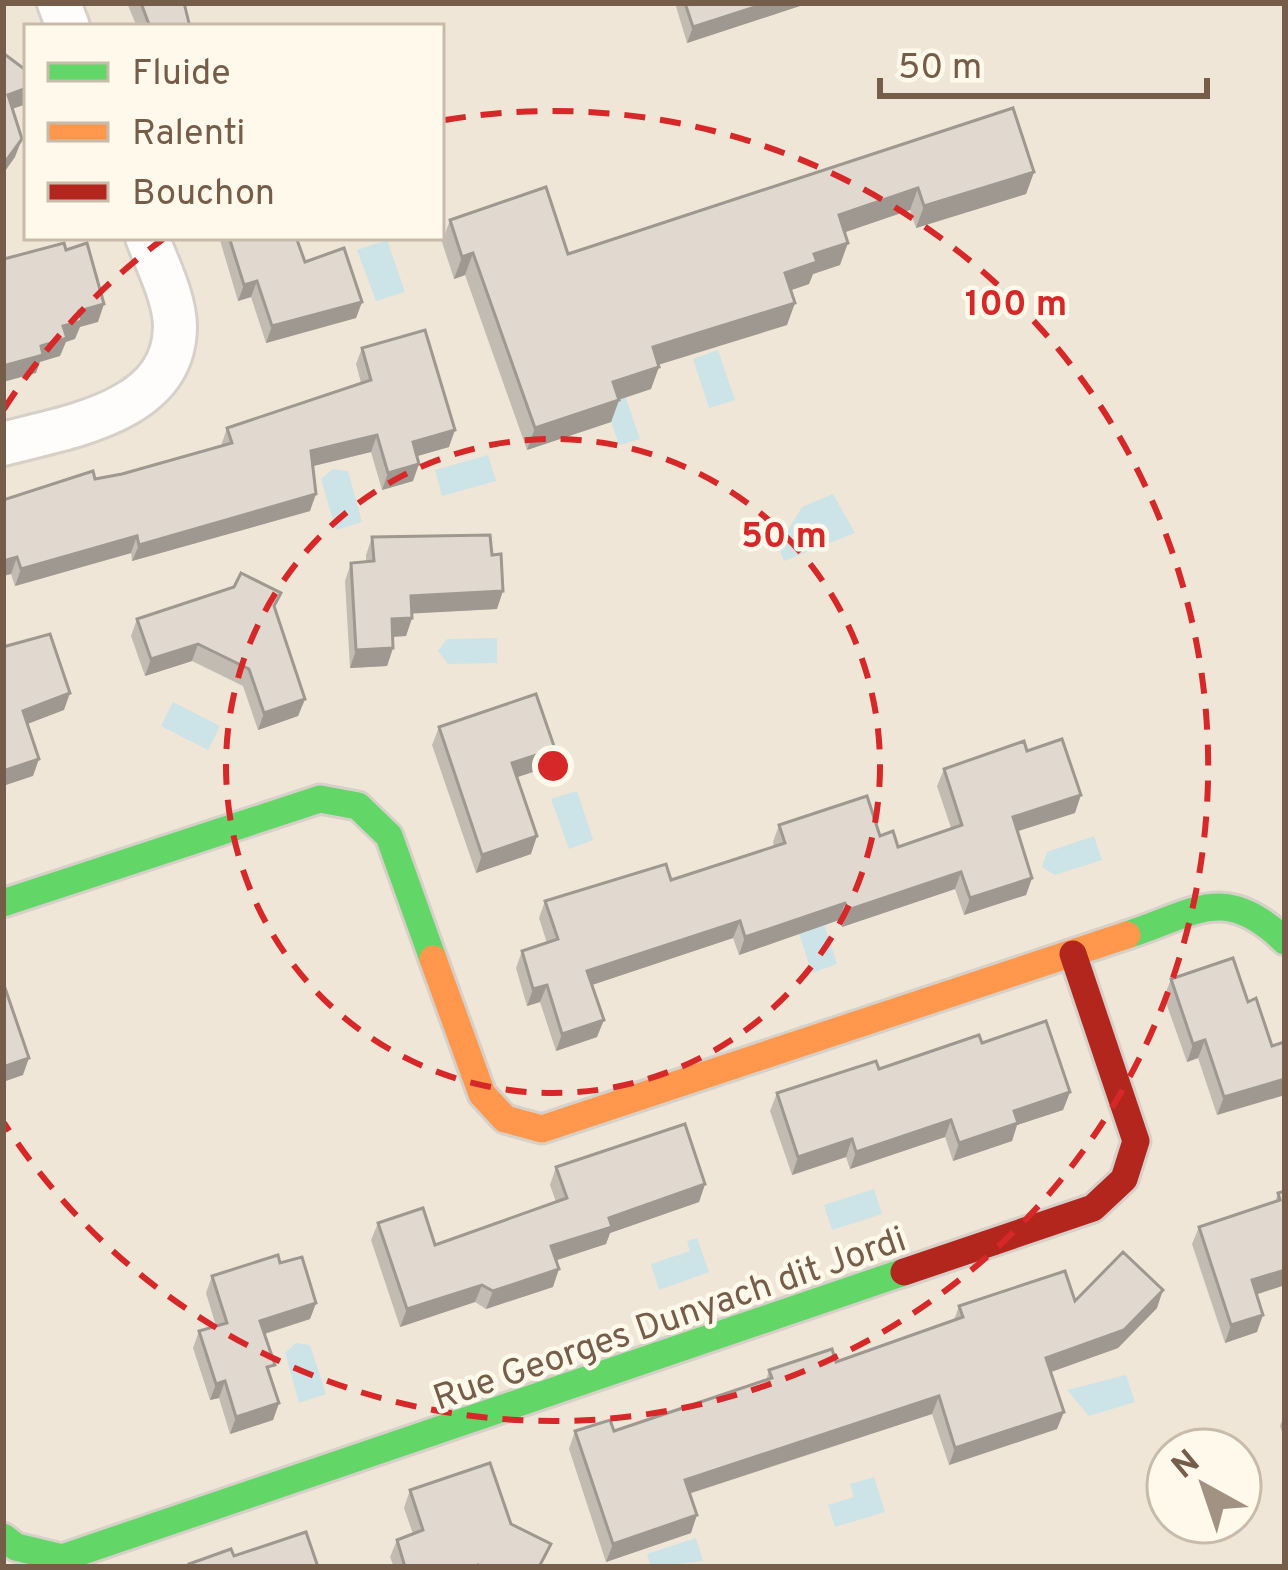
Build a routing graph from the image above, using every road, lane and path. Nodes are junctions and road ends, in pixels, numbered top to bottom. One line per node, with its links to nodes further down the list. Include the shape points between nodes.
1 (148, 240): 2 (street, via 175,326 167,361 136,400 101,418)
2 (3, 444)
3 (3, 903): 5 (street, via 320,799 358,806 389,836 482,1094 505,1119 542,1129)
4 (1285, 941): 5 (street, via 1255,912 1222,904)
5 (1073, 955): 6 (street, Rue Georges Dunyach dit Jordi, via 1136,1141 1124,1179 1093,1208 62,1558)
6 (3, 1537)

